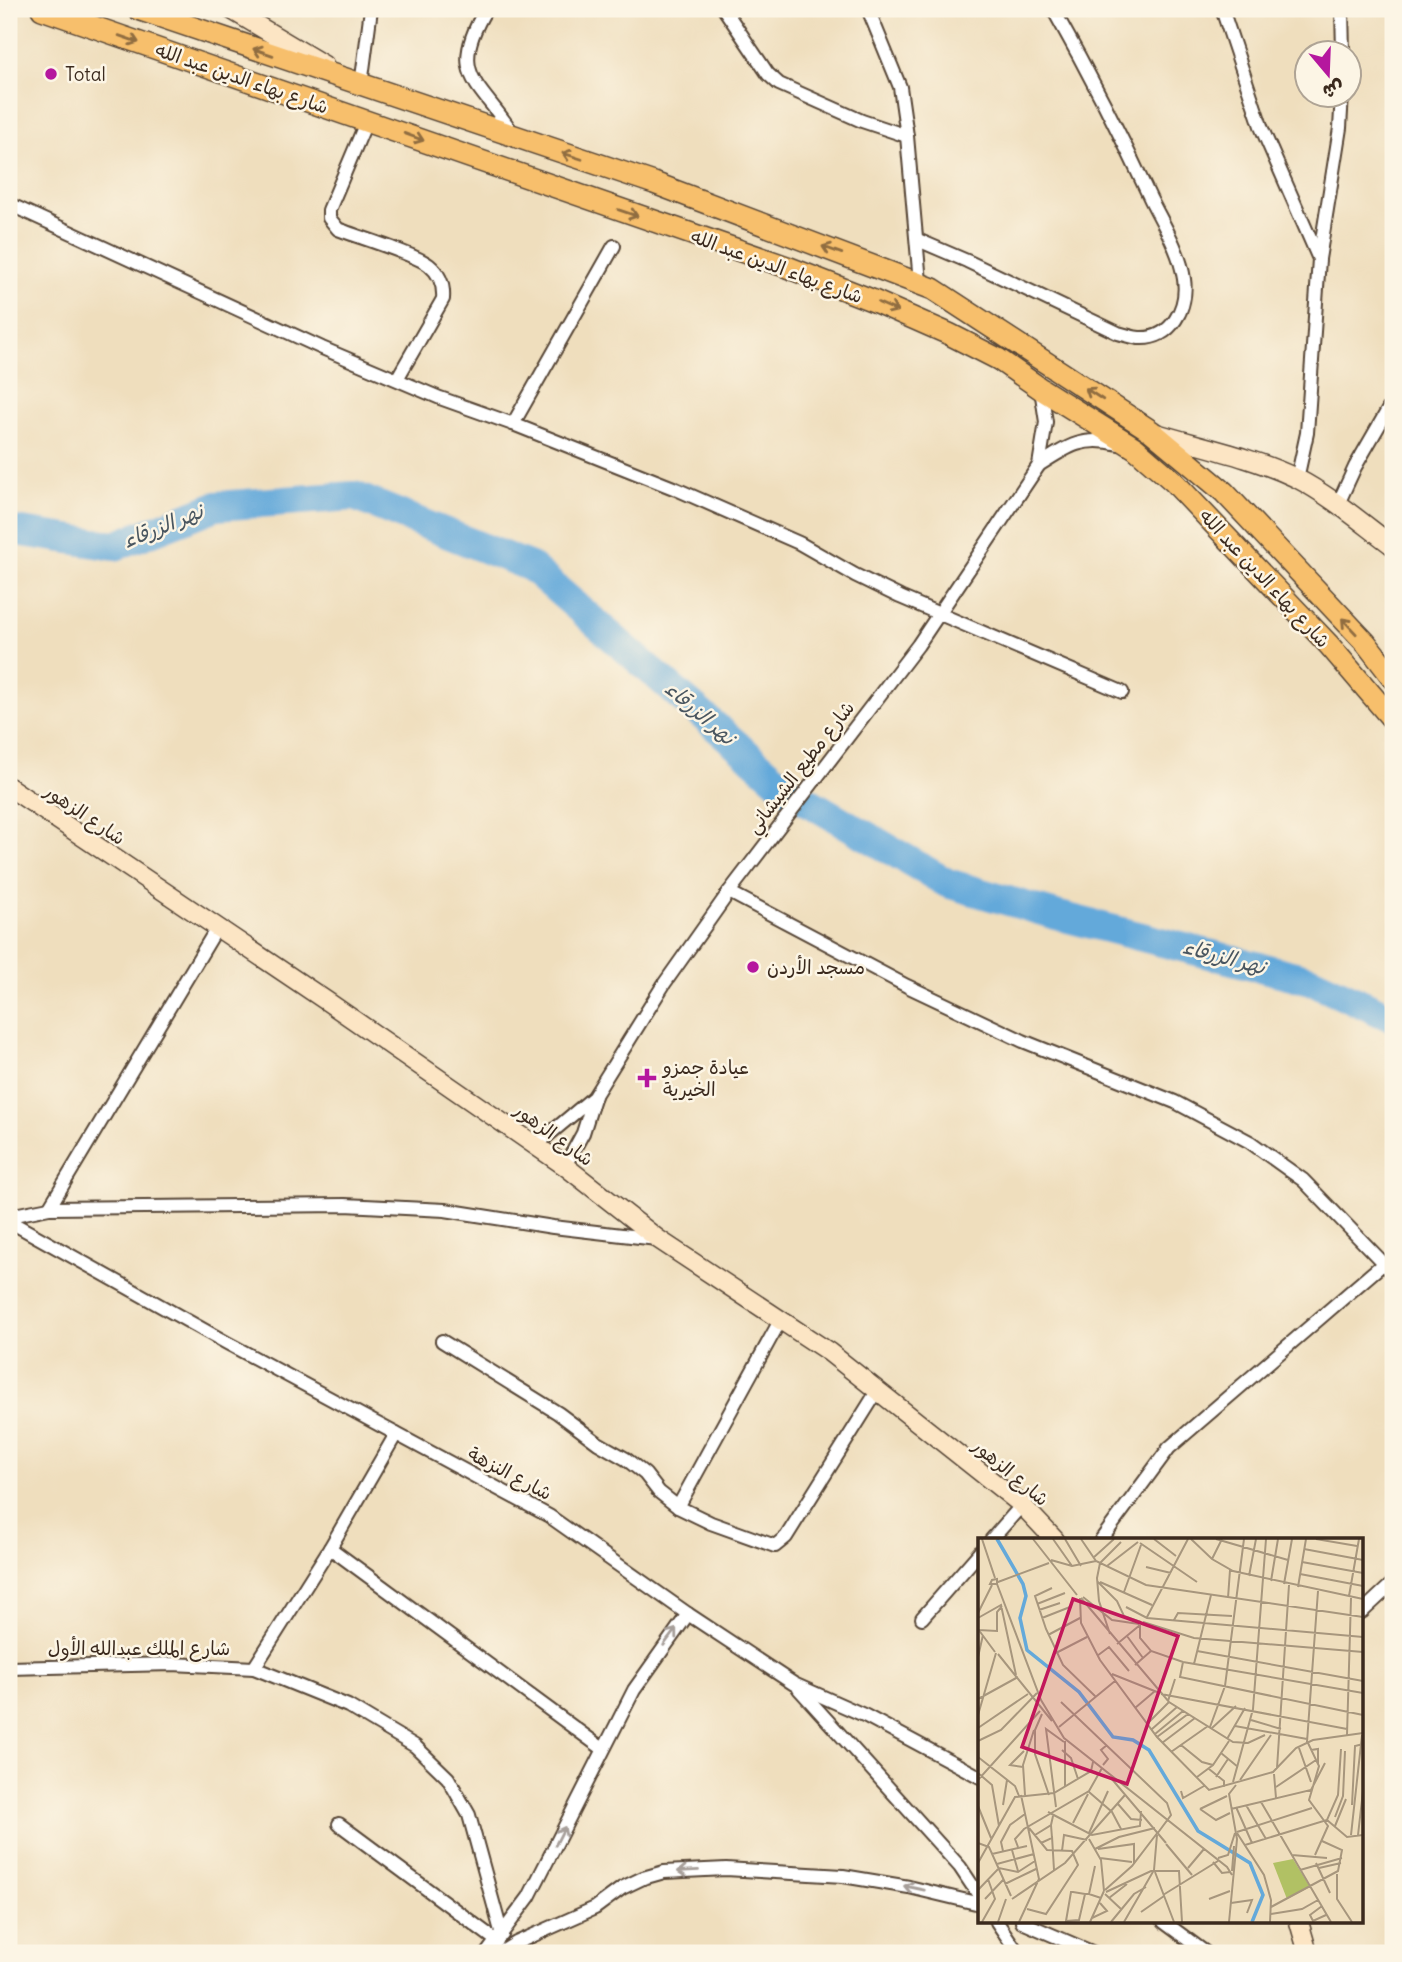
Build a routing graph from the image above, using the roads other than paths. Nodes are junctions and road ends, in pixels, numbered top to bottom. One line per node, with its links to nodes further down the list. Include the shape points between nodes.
1 (41, 9): 14 (main road, شارع بهاء الدين عبد الله, one-way to 14)
2 (138, 9): 12 (main road, شارع بهاء الدين عبد الله, one-way to 2)
3 (230, 9): 12 (main road)
4 (371, 9): 12 (street)
5 (486, 9): 16 (street, via 468,52 471,76)
6 (724, 9): 15 (street, via 779,84)
7 (868, 9): 15 (street, via 895,72)
8 (1053, 9): 19 (street, via 1115,123 1176,252 1184,277 1181,313 1171,326 1153,336 1118,333)
9 (1222, 9): 22 (street, via 1262,129)
10 (1342, 9): 11 (street)
11 (1343, 38)
12 (356, 84): 16 (main road, شارع بهاء الدين عبد الله)
13 (1341, 108): 22 (street)
14 (366, 120): 21 (main road, شارع بهاء الدين عبد الله, one-way to 21); 24 (street, via 329,218 338,229 426,262 438,274 444,292)
15 (907, 136): 19 (street)
16 (515, 137): 18 (main road, شارع بهاء الدين عبد الله, one-way to 16)
17 (9, 204): 24 (street)
18 (762, 224): 21 (main road); 23 (main road, شارع بهاء الدين عبد الله, one-way to 18)
19 (918, 240): 23 (street)
20 (614, 246): 27 (street)
21 (748, 254): 25 (main road, شارع بهاء الدين عبد الله, one-way to 25, via 949,334 998,359)
22 (1320, 259): 31 (street, via 1307,433)
23 (920, 282): 28 (main road, شارع بهاء الدين عبد الله, one-way to 23)
24 (397, 379): 27 (street)
25 (1041, 389): 29 (main road, شارع بهاء الدين عبد الله); 30 (street, شارع مطيع الشيشاني, via 1046,422)
26 (1393, 401): 32 (street)
27 (513, 424): 34 (street, via 799,543)
28 (1151, 431): 31 (main road, via 1262,463); 35 (main road, شارع بهاء الدين عبد الله, one-way to 28, via 1366,643 1224,492)
29 (1135, 448): 30 (street, شارع مطيع الشيشاني, via 1103,440 1081,441); 37 (main road, شارع بهاء الدين عبد الله, via 1173,481 1329,645)
30 (1039, 465): 34 (street, شارع مطيع الشيشاني)
31 (1297, 479): 32 (main road)
32 (1338, 504): 33 (main road)
33 (1393, 546)
34 (940, 614): 36 (street); 39 (street, شارع مطيع الشيشاني)
35 (1393, 678)
36 (1122, 692)
37 (1393, 720)
38 (9, 789): 40 (main road, شارع الزهور)
39 (729, 892): 41 (street, شارع مطيع الشيشاني, via 664,984); 47 (street, via 907,986 1023,1041 1175,1102 1250,1142 1303,1180)
40 (217, 928): 42 (main road, شارع الزهور); 44 (street)
41 (595, 1095): 42 (street, شارع مطيع الشيشاني); 43 (street, شارع مطيع الشيشاني, via 583,1133)
42 (535, 1146): 43 (main road, شارع الزهور)
43 (565, 1166): 46 (main road, شارع الزهور)
44 (49, 1208): 45 (street); 46 (street, via 345,1205 433,1209)
45 (9, 1218): 52 (street, شارع النزهة)
46 (658, 1239): 49 (main road, شارع الزهور)
47 (1384, 1263): 48 (street); 57 (street, via 1169,1448)
48 (1393, 1273)
49 (780, 1319): 51 (main road, شارع الزهور); 54 (street)
50 (442, 1341): 54 (street, via 626,1459)
51 (878, 1390): 53 (main road, شارع الزهور); 54 (street, via 779,1545 767,1545)
52 (396, 1434): 58 (street); 62 (street, شارع النزهة, via 549,1516)
53 (1022, 1505): 55 (street); 56 (main road, شارع الزهور)
54 (678, 1507)
55 (993, 1538)
56 (1053, 1538)
57 (1102, 1538)
58 (330, 1548): 65 (street); 67 (street)
59 (978, 1554): 63 (street)
60 (1393, 1583): 61 (street)
61 (1364, 1610)
62 (688, 1614): 66 (street, شارع النزهة); 67 (street, one-way to 62, via 634,1690)
63 (922, 1618)
64 (9, 1668): 65 (street, شارع الملك عبدالله الأول, via 172,1664)
65 (254, 1668): 76 (street, شارع الملك عبدالله الأول, via 348,1706 415,1746 447,1777 469,1815)
66 (794, 1684): 68 (street, شارع النزهة, via 866,1716); 70 (street, via 960,1867)
67 (603, 1749): 76 (street, one-way to 67, via 529,1897)
68 (978, 1776)
69 (339, 1824): 76 (street)
70 (978, 1894)
71 (978, 1904): 76 (street, one-way to 76, via 843,1876 726,1869 664,1872 622,1888 595,1908 516,1943)
72 (998, 1924): 79 (street)
73 (1027, 1924): 80 (street)
74 (1167, 1924): 81 (street)
75 (1300, 1924): 77 (main road)
76 (500, 1943): 78 (street)
77 (1311, 1951)
78 (487, 1953)
79 (1018, 1953)
80 (1094, 1953)
81 (1206, 1953)

